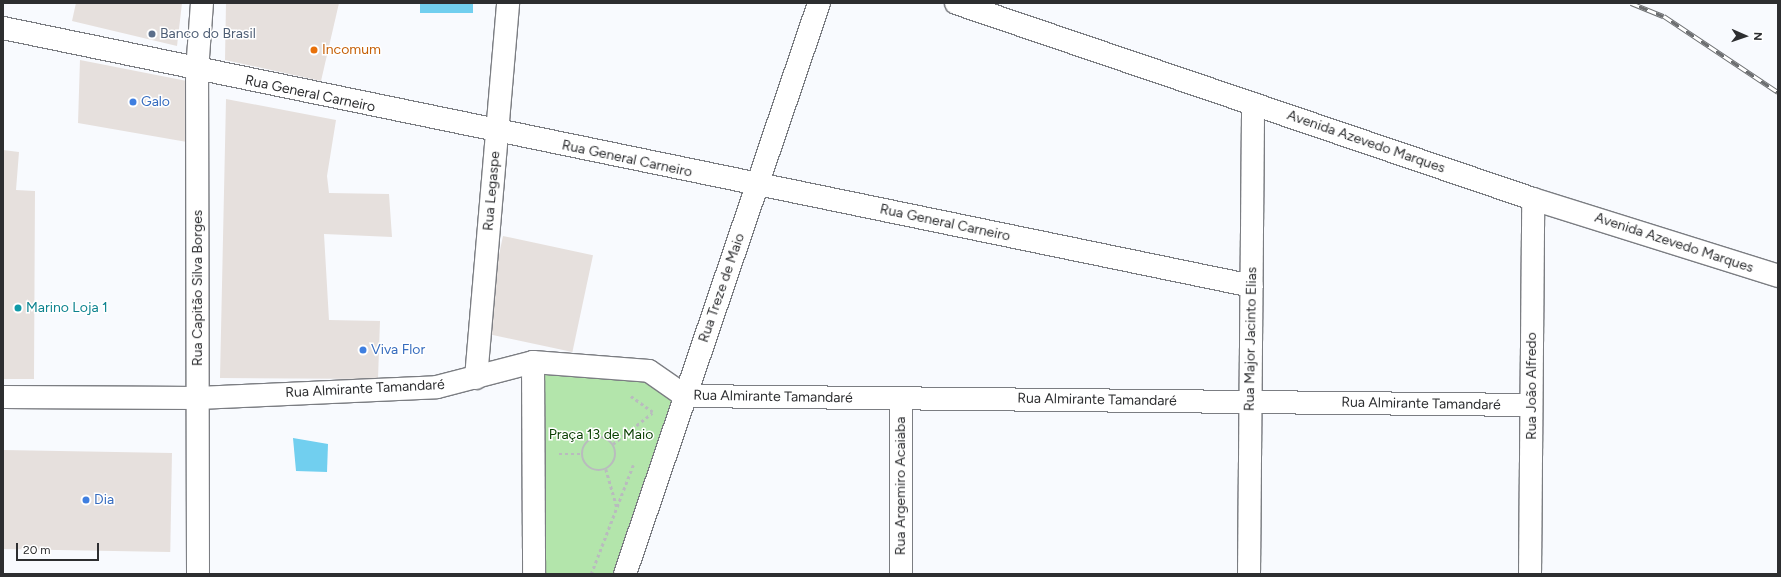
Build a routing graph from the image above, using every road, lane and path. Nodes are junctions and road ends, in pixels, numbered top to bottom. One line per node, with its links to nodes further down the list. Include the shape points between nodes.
1 (202, 3): 6 (street, Rua Capitão Silva Borges)
2 (508, 3): 8 (street, Rua Legaspe)
3 (819, 3): 9 (street, Rua Treze de Maio)
4 (956, 3): 7 (street, Avenida Azevedo Marques)
5 (3, 28): 6 (street, Rua General Carneiro)
6 (197, 71): 8 (street, Rua General Carneiro); 18 (street, Rua Capitão Silva Borges)
7 (1253, 104): 10 (street, Avenida Azevedo Marques); 12 (street, Rua Major Jacinto Elias)
8 (497, 132): 9 (street, Rua General Carneiro); 14 (street, Rua Legaspe)
9 (757, 185): 12 (street, Rua General Carneiro); 16 (street, Rua Treze de Maio)
10 (1533, 199): 11 (street, Avenida Azevedo Marques); 21 (street, Rua João Alfredo)
11 (1778, 276)
12 (1252, 286): 20 (street, Rua Major Jacinto Elias)
13 (533, 362): 14 (street, Rua Almirante Tamandaré); 16 (street, Rua Almirante Tamandaré, via 648,371); 33 (street)
14 (476, 378): 18 (street, Rua Almirante Tamandaré, via 437,387)
15 (622, 394): 22 (path, via 630,395)
16 (685, 396): 19 (street, Rua Almirante Tamandaré); 35 (street, Rua Treze de Maio)
17 (3, 397): 18 (street, Rua Almirante Tamandaré)
18 (198, 398): 32 (street, Rua Capitão Silva Borges)
19 (901, 398): 20 (street, Rua Almirante Tamandaré); 36 (street, Rua Argemiro Acaiaba)
20 (1251, 402): 21 (street, Rua Almirante Tamandaré); 37 (street, Rua Major Jacinto Elias)
21 (1531, 405): 38 (street, Rua João Alfredo)
22 (654, 412): 23 (path); 24 (path)
23 (651, 419)
24 (613, 444): 27 (path, via 604,438 594,437 585,444); 30 (path, via 616,456)
25 (559, 447): 26 (path)
26 (560, 454): 27 (path); 28 (path)
27 (582, 454): 30 (path, via 590,468)
28 (560, 462)
29 (634, 463): 31 (path)
30 (606, 469): 31 (path)
31 (617, 507): 34 (path)
32 (198, 574)
33 (534, 574)
34 (591, 574)
35 (625, 574)
36 (901, 574)
37 (1249, 574)
38 (1530, 574)

